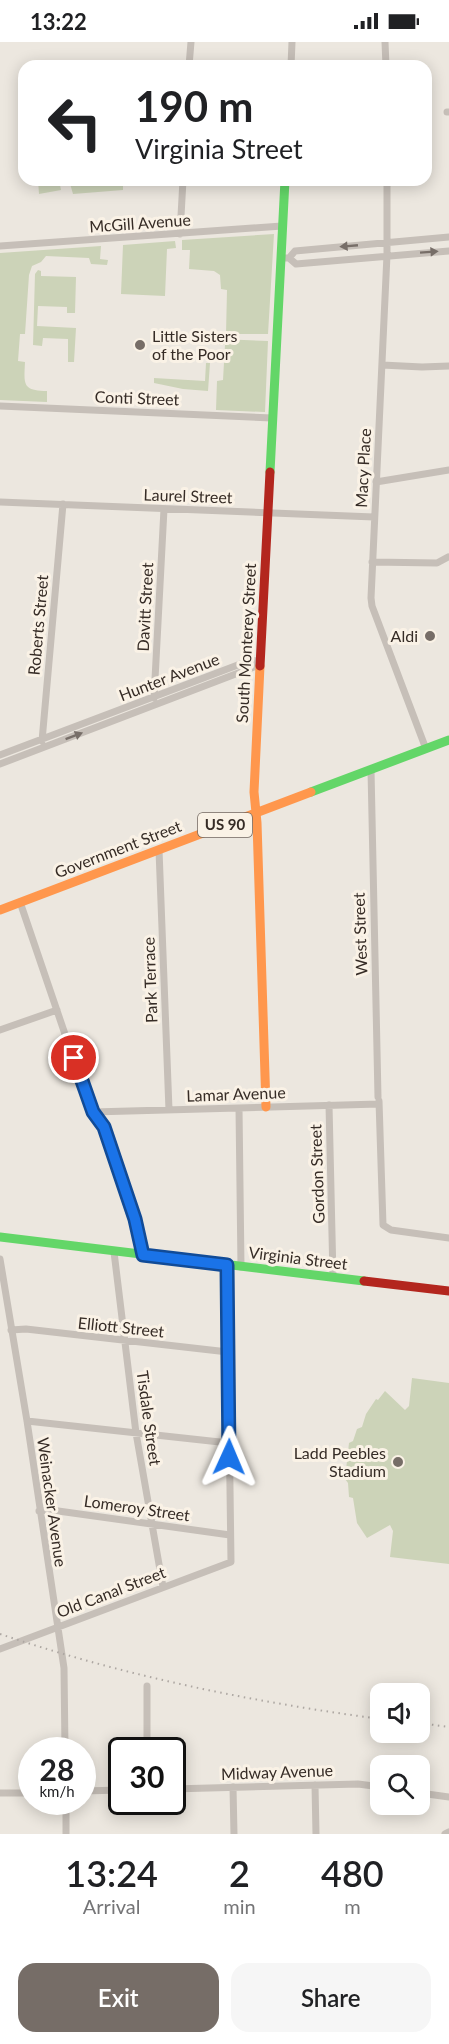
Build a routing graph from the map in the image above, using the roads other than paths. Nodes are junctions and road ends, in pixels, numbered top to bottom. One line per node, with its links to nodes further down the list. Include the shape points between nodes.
1 (190, 42): 4 (street)
2 (292, 42): 5 (street)
3 (385, 42): 6 (street)
4 (189, 60)
5 (291, 60)
6 (386, 60)
7 (183, 186): 11 (street)
8 (285, 186): 10 (street, South Monterey Street)
9 (387, 186): 13 (street, Macy Place)
10 (282, 226): 11 (street, McGill Avenue); 17 (street, South Monterey Street)
11 (180, 234): 14 (street, McGill Avenue)
12 (449, 237): 13 (street)
13 (387, 242): 16 (street, Macy Place); 17 (street, one-way to 17, via 295,251)
14 (0, 246)
15 (449, 251): 16 (street, one-way to 15)
16 (387, 255): 17 (street, via 296,264); 18 (street, Macy Place)
17 (285, 258): 21 (street, South Monterey Street)
18 (382, 365): 19 (street); 23 (street, Macy Place)
19 (449, 366)
20 (0, 406): 21 (street, Conti Street)
21 (272, 417): 27 (street, South Monterey Street)
22 (449, 470): 23 (street)
23 (376, 482): 28 (street, Macy Place)
24 (0, 502): 25 (street, Laurel Street)
25 (63, 504): 26 (street, Laurel Street); 34 (street, Roberts Street)
26 (164, 509): 27 (street, Laurel Street); 32 (street, Davitt Street)
27 (267, 513): 28 (street, Laurel Street); 31 (street, South Monterey Street)
28 (374, 517): 30 (street, Macy Place)
29 (448, 557): 30 (street, via 437,563)
30 (372, 561): 37 (street, Macy Place, via 372,606)
31 (258, 662): 32 (street, Hunter Avenue, via 251,660); 33 (street, Hunter Avenue, via 254,667); 41 (street, South Monterey Street)
32 (154, 697): 33 (street, Davitt Street); 34 (street, Hunter Avenue)
33 (156, 705): 36 (street, Hunter Avenue, one-way to 33)
34 (41, 739): 36 (street, Roberts Street); 38 (street, Hunter Avenue)
35 (449, 740): 37 (street, Government Street / US 90)
36 (44, 748): 39 (street, Hunter Avenue)
37 (426, 748): 40 (street, Government Street / US 90)
38 (0, 755)
39 (0, 764)
40 (371, 770): 41 (street, Government Street / US 90); 47 (street, West Street)
41 (256, 813): 42 (street, Government Street / US 90); 49 (street, South Monterey Street)
42 (159, 850): 43 (street, Government Street / US 90); 51 (street, Park Terrace)
43 (20, 902): 44 (street, Government Street / US 90); 45 (street)
44 (0, 910)
45 (57, 1010): 46 (street); 52 (street)
46 (0, 1030)
47 (379, 1100): 48 (street, Lamar Avenue); 54 (street, West Street, via 383,1225 391,1230)
48 (329, 1105): 49 (street, Lamar Avenue); 60 (street, Gordon Street)
49 (266, 1107): 50 (street, Lamar Avenue)
50 (239, 1108): 51 (street, Lamar Avenue); 59 (street)
51 (169, 1110): 52 (street, Lamar Avenue)
52 (93, 1112): 56 (street, via 104,1127)
53 (0, 1237): 55 (street, Virginia Street)
54 (449, 1238)
55 (114, 1252): 56 (street, Virginia Street); 63 (street, Tisdale Street)
56 (143, 1255): 58 (street, Virginia Street)
57 (0, 1260): 62 (street, Weinacker Avenue)
58 (227, 1265): 59 (street, Virginia Street); 64 (street)
59 (241, 1267): 60 (street, Virginia Street)
60 (333, 1277): 61 (street, Virginia Street)
61 (449, 1291)
62 (11, 1330): 63 (street, Elliott Street); 65 (street, Weinacker Avenue)
63 (124, 1341): 64 (street, Elliott Street); 66 (street, Tisdale Street)
64 (228, 1352): 67 (street)
65 (27, 1421): 66 (street); 68 (street, Weinacker Avenue)
66 (136, 1433): 67 (street); 69 (street, Tisdale Street)
67 (229, 1443): 70 (street)
68 (39, 1511): 69 (street, Lomeroy Street); 72 (street, Weinacker Avenue)
69 (152, 1524): 70 (street, Lomeroy Street); 71 (street, Tisdale Street)
70 (230, 1535): 71 (street, Old Canal Street, via 231,1562)
71 (163, 1587): 72 (street, Old Canal Street)
72 (57, 1627): 73 (street, Old Canal Street); 75 (street, Weinacker Avenue, via 64,1668)
73 (0, 1649)
74 (147, 1686): 76 (street)
75 (65, 1737)
76 (147, 1737)
77 (315, 1785): 78 (street, Midway Avenue); 79 (street, Midway Avenue); 88 (street)
78 (370, 1786)
79 (233, 1787): 80 (street, Midway Avenue); 87 (street)
80 (186, 1789)
81 (18, 1792): 82 (street)
82 (0, 1793)
83 (430, 1794): 84 (street)
84 (449, 1797)
85 (66, 1815): 86 (street)
86 (66, 1834)
87 (234, 1834)
88 (316, 1834)

